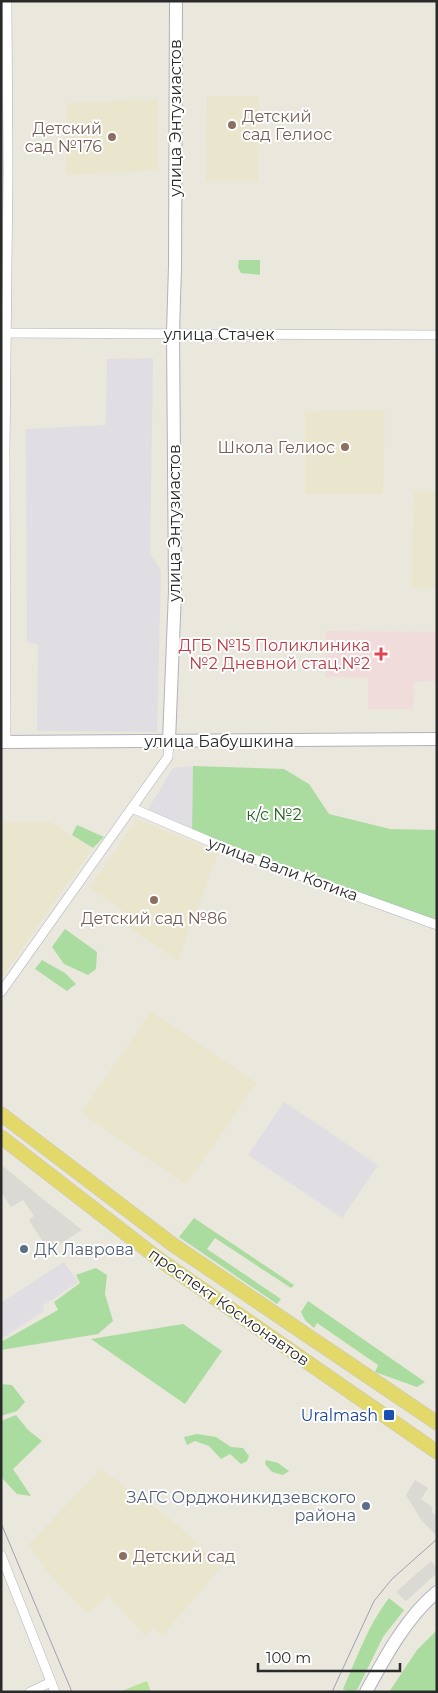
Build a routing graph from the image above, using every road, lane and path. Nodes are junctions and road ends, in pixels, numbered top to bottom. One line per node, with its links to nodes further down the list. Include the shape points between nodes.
1 (7, 1): 3 (street, via 8,172)
2 (176, 1): 4 (street, улица Энтузиастов)
3 (4, 333): 4 (street, улица Стачек); 8 (street)
4 (173, 333): 5 (street, улица Стачек); 7 (street, улица Энтузиастов, via 175,592)
5 (437, 335)
6 (437, 739): 7 (street, улица Бабушкина)
7 (169, 741): 8 (street, улица Бабушкина); 9 (street, улица Энтузиастов, via 168,757)
8 (4, 742)
9 (132, 808): 10 (street, улица Вали Котика, via 232,851); 11 (street, улица Энтузиастов)
10 (437, 925)
11 (1, 992)
12 (1, 1114): 14 (main road, проспект Космонавтов, via 172,1244)
13 (1, 1137): 15 (main road, проспект Космонавтов, via 160,1260)
14 (437, 1423)
15 (437, 1452)
16 (1, 1555): 18 (street)
17 (437, 1592): 21 (street, via 406,1626)
18 (51, 1682): 19 (street); 20 (street)
19 (30, 1692)
20 (55, 1692)
21 (366, 1692)

